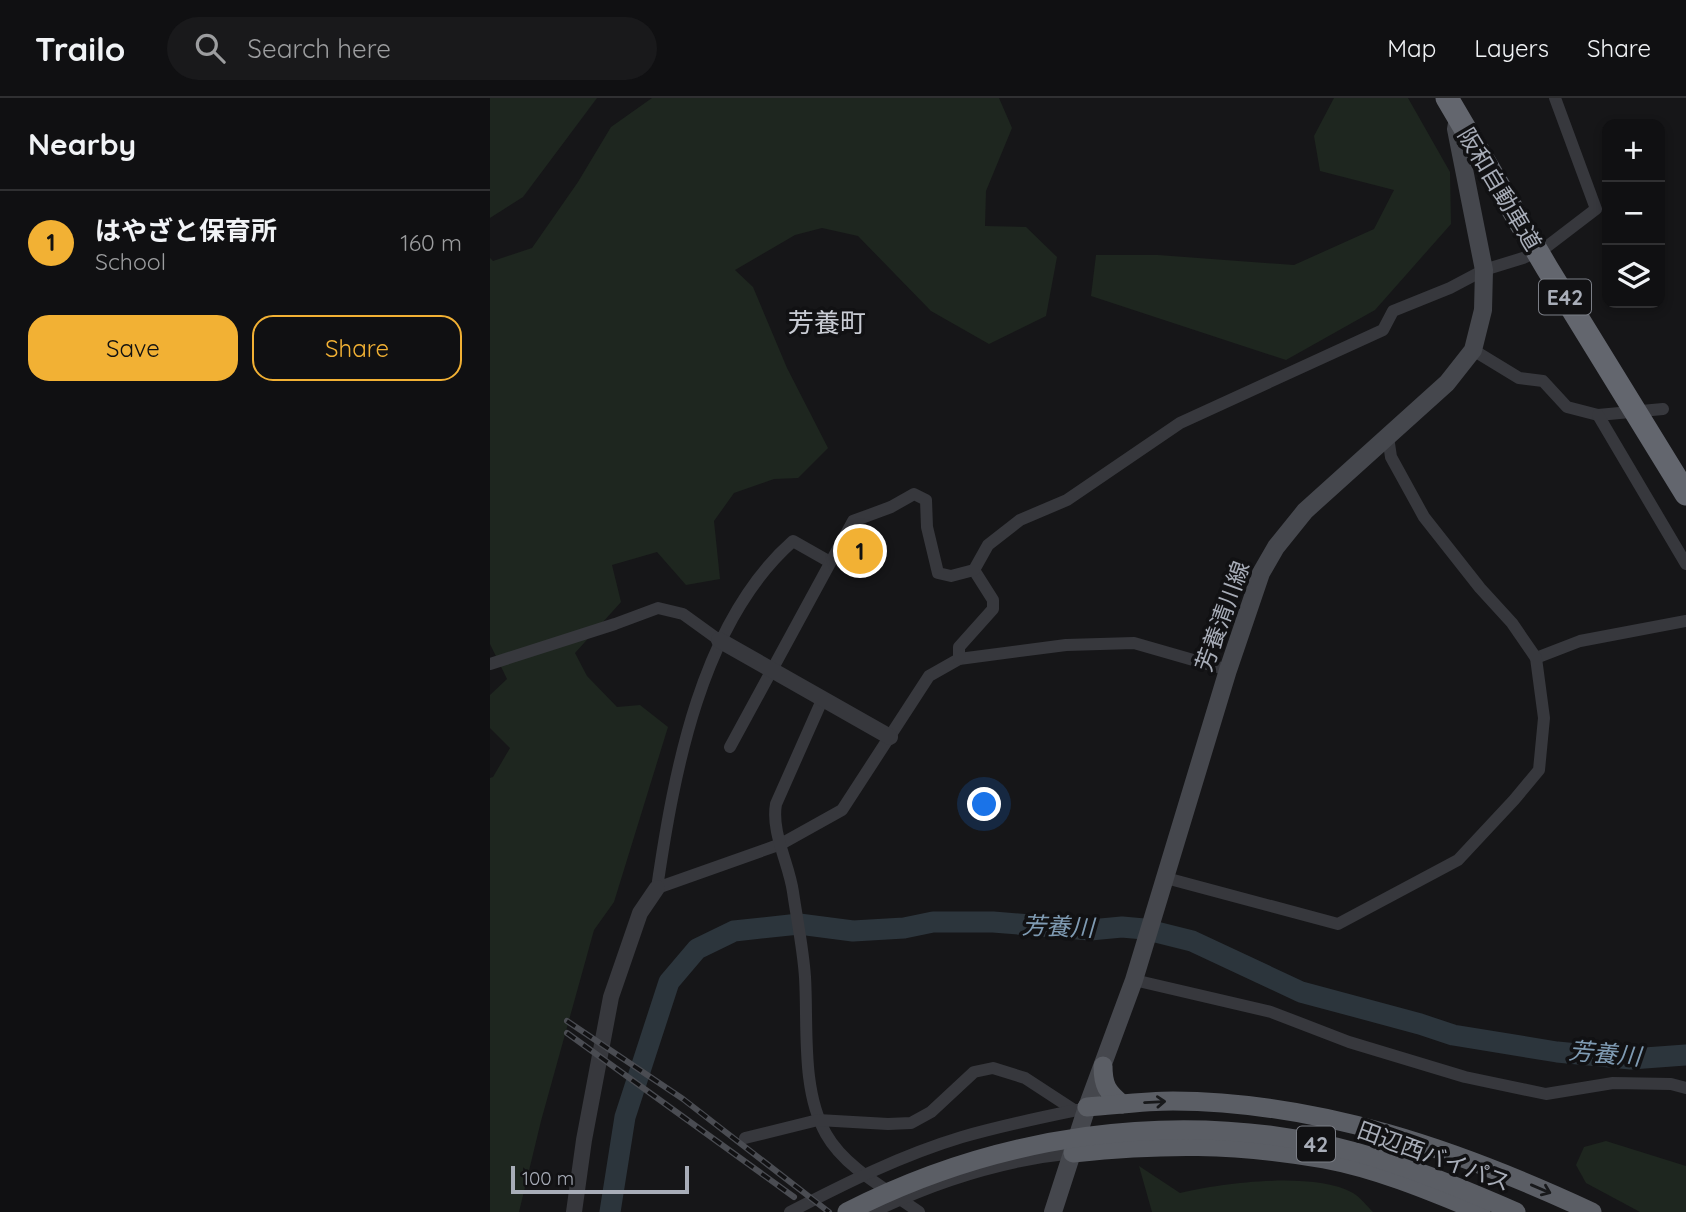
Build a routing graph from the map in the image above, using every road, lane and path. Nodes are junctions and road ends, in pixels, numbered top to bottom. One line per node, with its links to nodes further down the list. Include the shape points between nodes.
1 (1447, 98): 9 (highway, 阪和自動車道 / E42)
2 (1460, 98): 4 (main road, 芳養清川線, via 1456,129)
3 (1555, 98): 4 (street, via 1596,209 1545,248)
4 (1484, 270): 5 (main road, 芳養清川線, via 1483,310); 12 (street, via 1393,311 1383,330 1180,424 1067,500 1020,520 988,545)
5 (1473, 350): 7 (street, via 1519,377 1543,381 1567,407); 8 (main road, 芳養清川線, via 1447,383)
6 (1663, 409): 7 (street)
7 (1598, 415): 11 (street)
8 (1388, 437): 15 (street, via 1391,457 1424,517 1512,623); 19 (main road, 芳養清川線, via 1305,511 1276,547 1261,573)
9 (1686, 494)
10 (830, 562): 12 (street, via 853,521 914,494 926,500 938,573 951,576); 14 (street, via 793,541 756,579); 18 (street)
11 (1686, 564)
12 (974, 570): 16 (street, via 993,600 993,609 958,647)
13 (1686, 621): 15 (street, via 1580,641)
14 (719, 640): 17 (street, via 683,614 657,608); 18 (street); 25 (street, via 692,717)
15 (1535, 658): 24 (street, via 1544,718 1539,770 1458,860 1338,924)
16 (959, 659): 19 (street, via 1066,645 1134,643); 21 (street, via 929,676)
17 (490, 664)
18 (771, 669): 20 (street); 22 (street)
19 (1228, 670): 24 (main road, 芳養清川線)
20 (823, 698): 21 (street); 23 (street, via 776,804)
21 (890, 737): 23 (street, via 842,810)
22 (730, 747)
23 (781, 844): 25 (street); 31 (street, via 791,876 804,974 810,1084)
24 (1165, 883): 26 (main road, 芳養清川線)
25 (657, 888): 38 (street, via 640,913 611,997)
26 (1136, 975): 27 (main road, 芳養清川線); 28 (street, via 1271,1012 1349,1042 1465,1077 1546,1094 1613,1083)
27 (1103, 1066): 29 (highway, via 1103,1082); 30 (main road, 芳養清川線)
28 (1686, 1088)
29 (1122, 1104): 30 (highway); 46 (highway, one-way to 46, via 1213,1102 1331,1117 1477,1162)
30 (1080, 1109): 31 (street, via 1025,1078 993,1069 974,1072 931,1112 911,1123); 32 (street); 34 (main road, 芳養清川線)
31 (818, 1120): 33 (street); 36 (street, via 839,1152)
32 (1013, 1124): 35 (street, via 1019,1143); 36 (street)
33 (745, 1138)
34 (1073, 1153): 35 (street); 43 (main road, 芳養清川線); 44 (highway, via 1148,1146 1245,1147 1369,1171)
35 (1016, 1162): 37 (street)
36 (866, 1174): 37 (street); 39 (street)
37 (902, 1200): 41 (street); 42 (street)
38 (574, 1212)
39 (790, 1212)
40 (846, 1212): 45 (highway, 田辺西バイパス / 42, via 968,1162 1051,1142 1146,1130 1238,1133 1334,1147 1410,1170)
41 (873, 1212)
42 (919, 1212)
43 (1053, 1212)
44 (1481, 1212)
45 (1516, 1212)
46 (1592, 1212)

